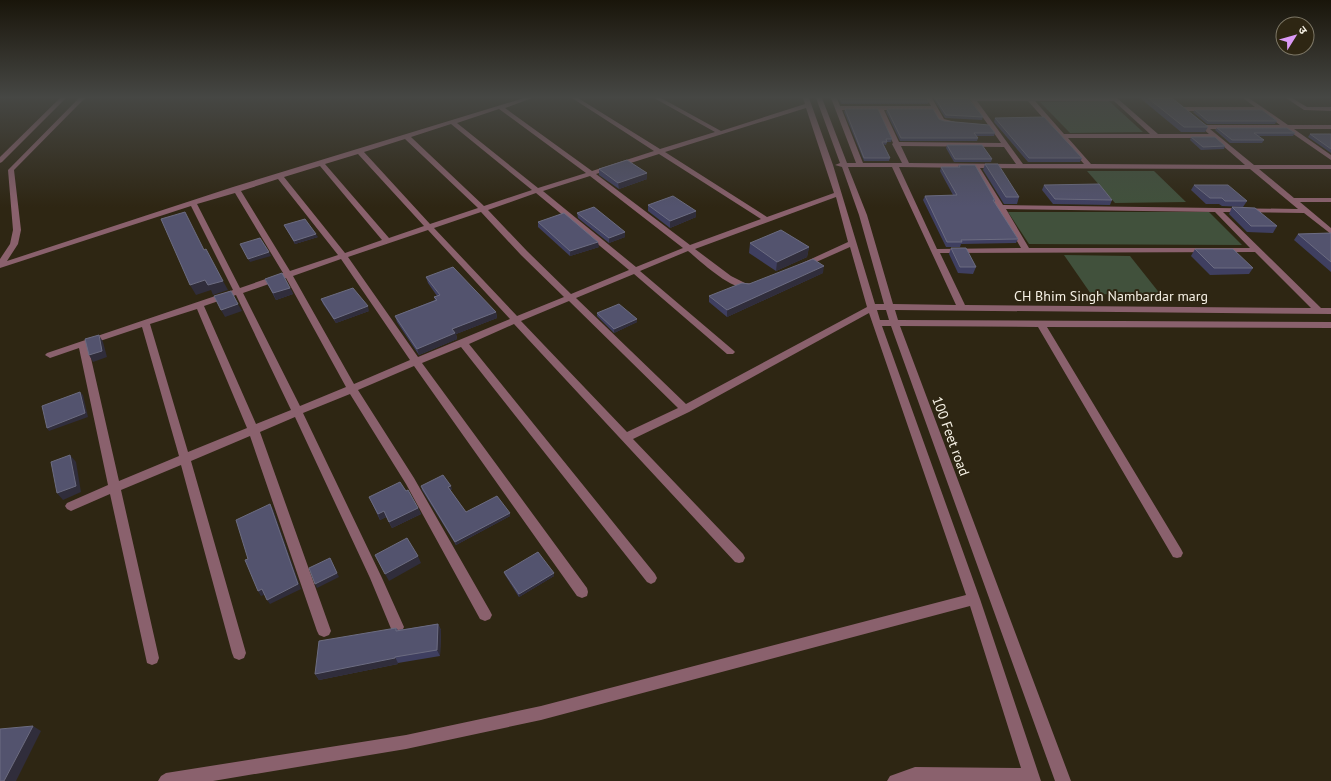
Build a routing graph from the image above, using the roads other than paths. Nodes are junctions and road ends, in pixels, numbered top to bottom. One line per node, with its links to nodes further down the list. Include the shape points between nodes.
1 (27, 134): 23 (street)
2 (46, 134): 57 (street, via 11,170 17,230 14,244)
3 (411, 134): 14 (street)
4 (468, 134): 38 (street)
5 (538, 134): 35 (street)
6 (632, 134): 21 (street)
7 (716, 134): 21 (street)
8 (819, 134): 25 (street)
9 (833, 134): 26 (street, 100 Feet road)
10 (848, 134): 27 (street)
11 (891, 134): 18 (street)
12 (997, 134): 19 (street)
13 (1298, 134): 22 (street)
14 (406, 136): 20 (street); 44 (street)
15 (1063, 136): 16 (street); 32 (street)
16 (1156, 136): 17 (street)
17 (1216, 136): 33 (street)
18 (895, 144): 19 (street); 29 (street)
19 (1006, 145): 31 (street)
20 (359, 151): 24 (street); 48 (street)
21 (659, 152): 35 (street); 47 (street)
22 (1331, 158)
23 (0, 161)
24 (322, 163): 36 (street); 50 (street)
25 (830, 165): 26 (street); 39 (street)
26 (844, 165): 27 (street); 65 (street, 100 Feet road, via 863,215)
27 (860, 165): 28 (street)
28 (894, 165): 29 (street); 55 (street)
29 (906, 166): 30 (street)
30 (976, 166): 31 (street); 43 (street)
31 (1021, 166): 32 (street)
32 (1089, 166): 33 (street)
33 (1252, 167): 34 (street); 40 (street)
34 (1331, 167)
35 (592, 174): 38 (street); 52 (street)
36 (279, 176): 37 (street); 56 (street)
37 (236, 190): 42 (street); 60 (street)
38 (538, 190): 44 (street); 59 (street)
39 (838, 194): 47 (street); 51 (street)
40 (1292, 200): 41 (street); 46 (street)
41 (1331, 200)
42 (193, 203): 57 (street); 62 (street)
43 (1002, 207): 45 (street); 53 (street)
44 (483, 209): 48 (street); 63 (street)
45 (1217, 210): 46 (street); 54 (street)
46 (1306, 211): 49 (street)
47 (765, 220): 52 (street)
48 (430, 227): 50 (street); 70 (street)
49 (1331, 232)
50 (388, 241): 56 (street)
51 (852, 243): 58 (street); 66 (street)
52 (689, 248): 59 (street); 61 (street, via 737,284)
53 (1027, 250): 54 (street); 55 (street)
54 (1258, 250): 68 (street)
55 (935, 251): 67 (street)
56 (344, 256): 60 (street); 80 (street)
57 (0, 265)
58 (794, 268)
59 (634, 270): 63 (street); 78 (street)
60 (288, 274): 62 (street); 81 (street)
61 (757, 284)
62 (239, 290): 64 (street); 83 (street)
63 (569, 298): 70 (street); 82 (street)
64 (199, 304): 71 (street); 84 (street)
65 (890, 306): 66 (street, CH Bhim Singh Nambardar marg); 67 (street, CH Bhim Singh Nambardar marg); 73 (street, 100 Feet road)
66 (872, 307): 72 (street); 82 (street)
67 (962, 309): 68 (street, CH Bhim Singh Nambardar marg)
68 (1319, 311): 69 (street, CH Bhim Singh Nambardar marg)
69 (1331, 311)
70 (516, 321): 76 (street); 85 (street)
71 (145, 322): 77 (street); 86 (street)
72 (876, 323): 73 (street, CH Bhim Singh Nambardar marg); 93 (street)
73 (894, 323): 74 (street, CH Bhim Singh Nambardar marg); 102 (street, 100 Feet road)
74 (1040, 323): 75 (street, CH Bhim Singh Nambardar marg); 89 (street)
75 (1331, 325)
76 (463, 342): 80 (street); 91 (street)
77 (83, 344): 79 (street); 87 (street)
78 (730, 352)
79 (50, 355)
80 (417, 363): 81 (street); 92 (street)
81 (352, 390): 83 (street); 94 (street, via 410,481)
82 (685, 409): 85 (street)
83 (298, 412): 84 (street); 95 (street)
84 (254, 431): 86 (street); 96 (street)
85 (625, 438): 90 (street)
86 (184, 459): 87 (street); 97 (street)
87 (115, 487): 88 (street); 98 (street)
88 (71, 506)
89 (1177, 553)
90 (739, 558)
91 (651, 578)
92 (582, 592)
93 (974, 599): 99 (street); 100 (street, via 533,714 406,742)
94 (485, 615)
95 (397, 627)
96 (324, 631)
97 (239, 653)
98 (152, 658)
99 (1033, 778): 101 (street, via 915,775)
100 (166, 781)
101 (895, 781)
102 (1063, 781)

